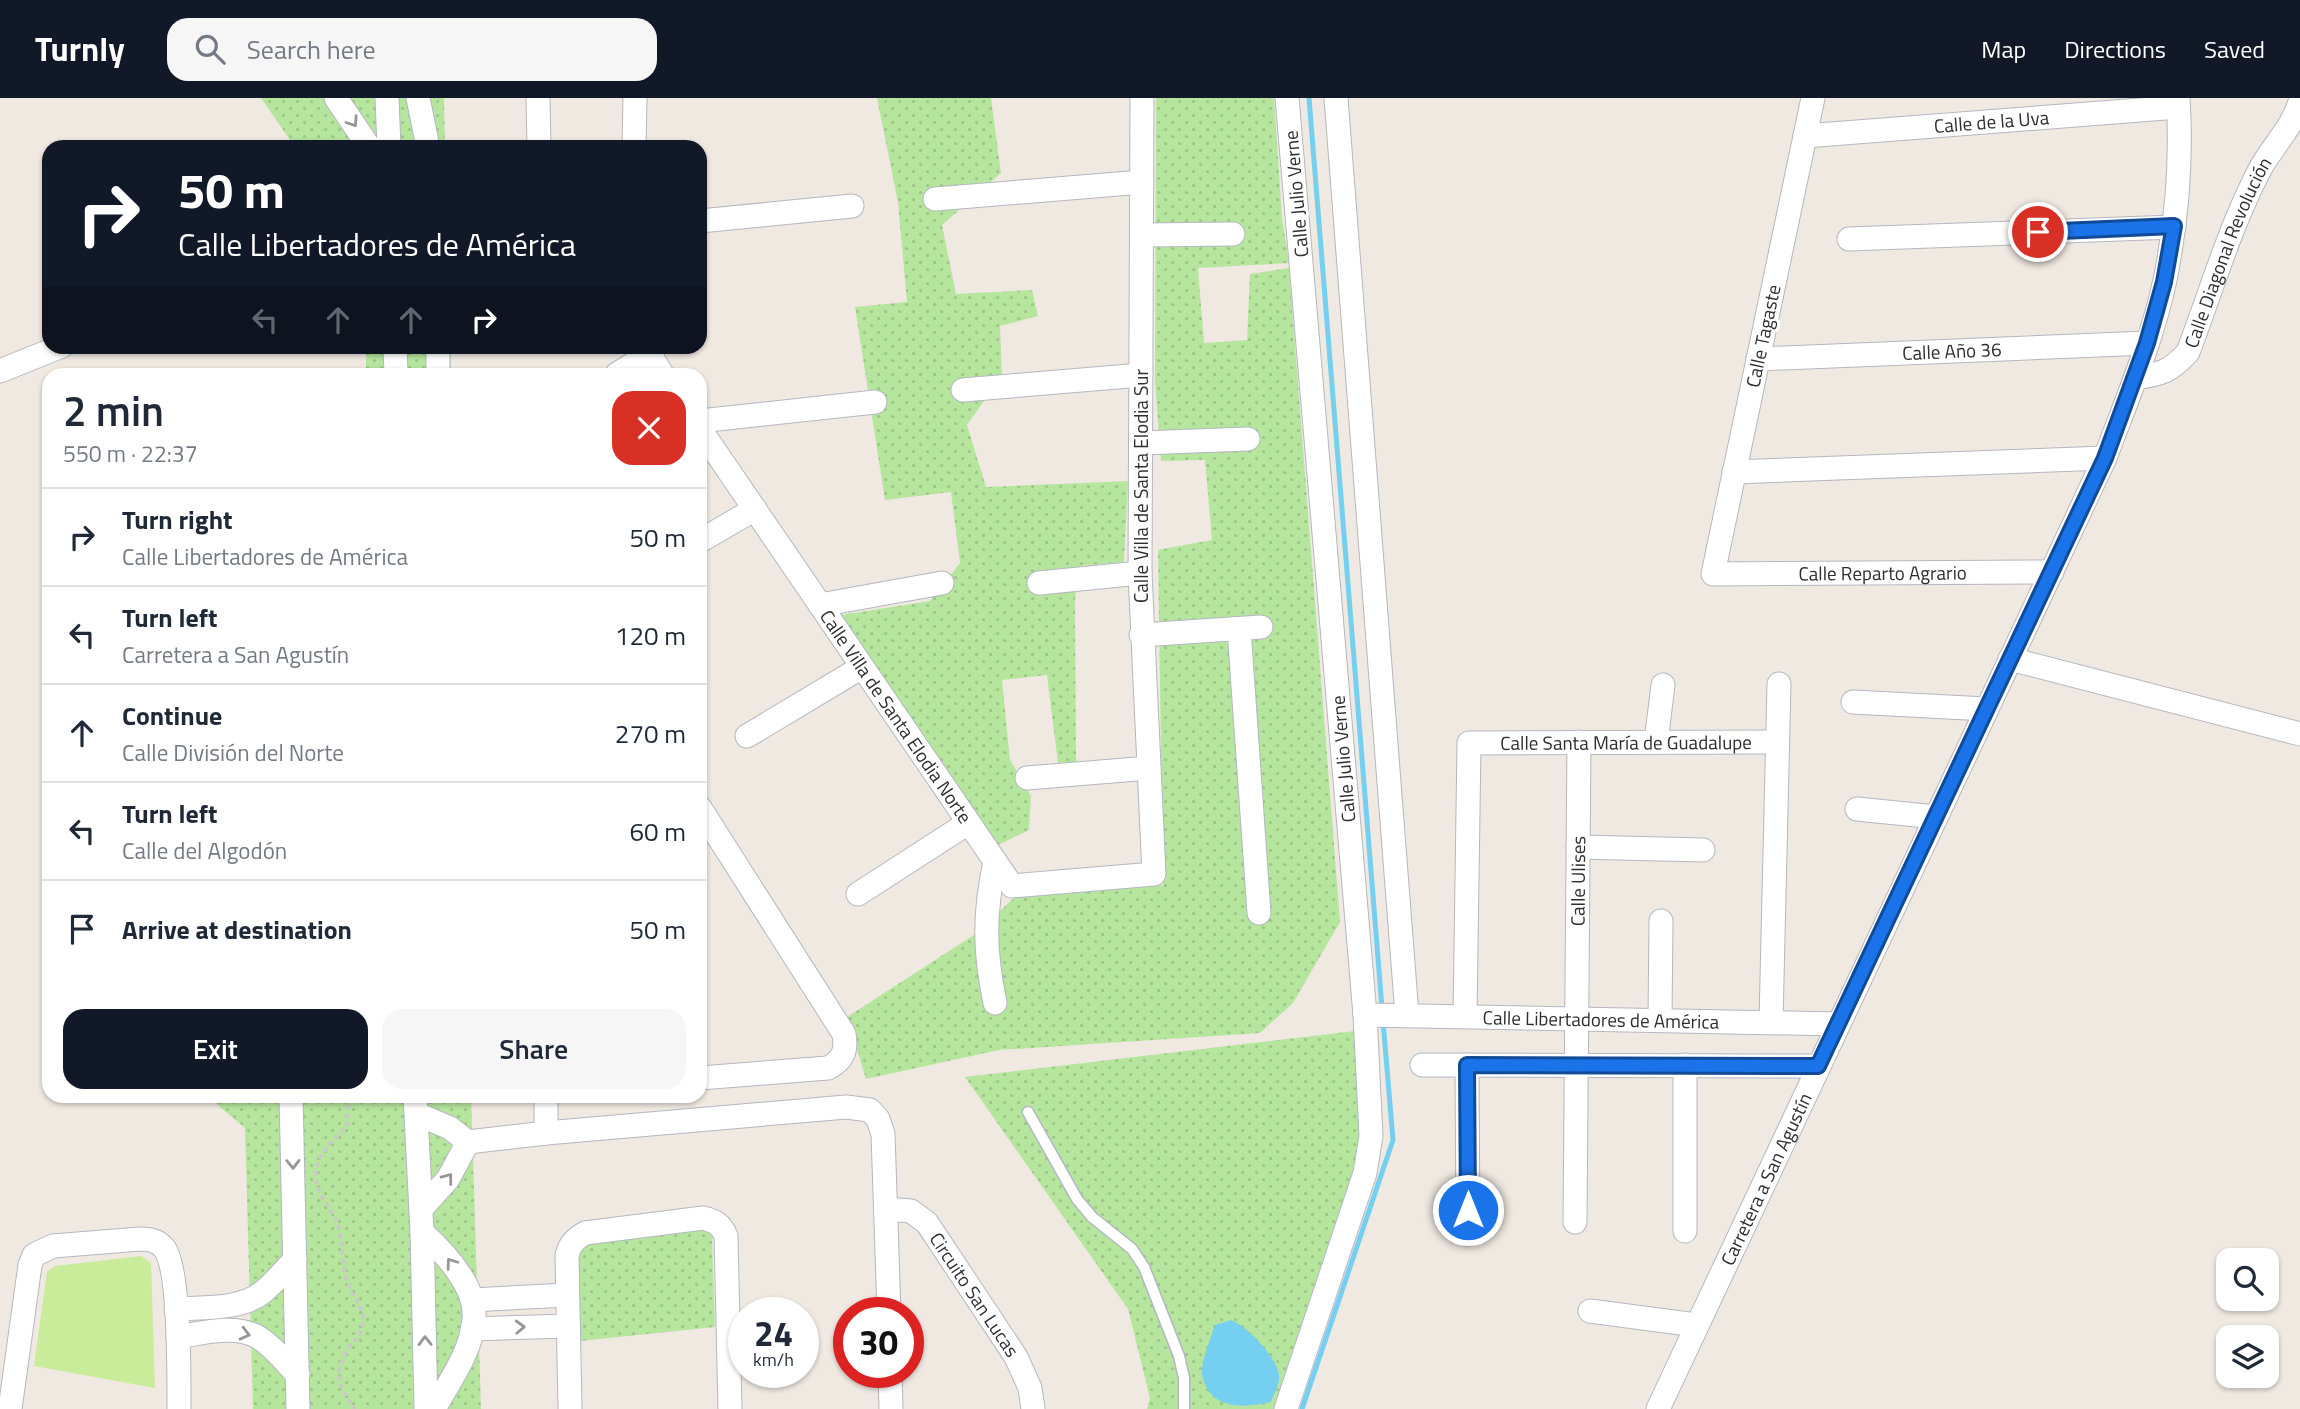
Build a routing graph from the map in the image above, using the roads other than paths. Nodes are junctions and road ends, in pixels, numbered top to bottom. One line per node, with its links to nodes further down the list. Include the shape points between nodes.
1 (336, 98): 13 (street, one-way to 13)
2 (387, 98): 14 (street)
3 (418, 98): 15 (street)
4 (538, 98): 16 (street)
5 (635, 98): 17 (street)
6 (1142, 98): 18 (street, Calle Villa de Santa Elodia Sur)
7 (1287, 98): 76 (street, Calle Julio Verne)
8 (1336, 98): 76 (street)
9 (1812, 98): 12 (street, Calle Tagaste)
10 (2300, 102): 33 (street, Calle Diagonal Revolución, via 2237,218 2188,352 2160,374)
11 (2178, 103): 12 (street, Calle de la Uva); 22 (street, Carretera a San Agustín)
12 (1805, 136): 29 (street, Calle Tagaste)
13 (364, 140)
14 (388, 140)
15 (427, 140)
16 (539, 140)
17 (634, 140)
18 (1142, 182): 19 (street); 24 (street, Calle Villa de Santa Elodia Sur)
19 (935, 200)
20 (852, 206): 21 (street)
21 (707, 220)
22 (2174, 226): 25 (street); 26 (street, Carretera a San Agustín)
23 (1233, 234): 24 (street)
24 (1142, 235): 32 (street, Calle Villa de Santa Elodia Sur)
25 (1849, 239)
26 (2147, 343): 29 (street, Calle Año 36); 33 (street, Carretera a San Agustín)
27 (43, 354): 31 (street)
28 (642, 354): 30 (street)
29 (1758, 359): 41 (street, Calle Tagaste)
30 (625, 368)
31 (0, 372)
32 (1141, 375): 34 (street); 39 (street, Calle Villa de Santa Elodia Sur)
33 (2135, 378): 40 (street, Carretera a San Agustín)
34 (963, 390)
35 (875, 402): 36 (street)
36 (707, 420)
37 (707, 439): 42 (street, Calle Villa de Santa Elodia Norte)
38 (1248, 439): 39 (street)
39 (1141, 443): 45 (street, Calle Villa de Santa Elodia Sur)
40 (2105, 458): 41 (street); 44 (street, Carretera a San Agustín)
41 (1734, 472): 46 (street, Calle Tagaste)
42 (755, 509): 43 (street); 49 (street, Calle Villa de Santa Elodia Norte)
43 (707, 537)
44 (2052, 572): 46 (street, Calle Reparto Agrario); 51 (street, Carretera a San Agustín)
45 (1140, 573): 48 (street); 50 (street, Calle Villa de Santa Elodia Sur)
46 (1713, 573)
47 (942, 583): 49 (street)
48 (1039, 583)
49 (820, 605): 52 (street, Calle Villa de Santa Elodia Norte)
50 (1141, 635): 62 (street, Calle Villa de Santa Elodia Sur); 73 (street, via 1250,628)
51 (2010, 659): 56 (street, Carretera a San Agustín); 57 (street)
52 (862, 667): 58 (street); 67 (street, Calle Villa de Santa Elodia Norte)
53 (1779, 684): 61 (street)
54 (1663, 685): 60 (street)
55 (1853, 702): 56 (street)
56 (1986, 709): 65 (street, Carretera a San Agustín)
57 (2300, 734)
58 (747, 736)
59 (1579, 742): 60 (street, Calle Santa María de Guadalupe); 68 (street, Calle Ulises); 77 (street, Calle Santa María de Guadalupe, via 1469,743)
60 (1656, 742): 61 (street, Calle Santa María de Guadalupe)
61 (1777, 742): 80 (street, Calle Santa María de Guadalupe)
62 (1149, 768): 63 (street); 71 (street, Calle Villa de Santa Elodia Sur)
63 (1027, 778)
64 (1857, 809): 65 (street)
65 (1936, 817): 81 (street, Carretera a San Agustín)
66 (707, 819): 87 (street, via 844,1034 846,1046 842,1058 828,1068)
67 (968, 823): 70 (street, Calle Villa de Santa Elodia Norte); 72 (street)
68 (1578, 847): 69 (street); 78 (street, Calle Ulises)
69 (1703, 850)
70 (995, 861): 71 (street, Calle Villa de Santa Elodia Norte, via 1012,887); 75 (street, via 985,931)
71 (1154, 874)
72 (858, 894)
73 (1259, 914)
74 (1661, 921): 79 (street)
75 (995, 1003)
76 (1385, 1015): 77 (street, Calle Libertadores de América); 121 (street, Calle Julio Verne, via 1365,1173)
77 (1465, 1016): 78 (street, Calle Libertadores de América)
78 (1577, 1018): 79 (street, Calle Libertadores de América); 84 (street, Calle Ulises)
79 (1660, 1019): 80 (street, Calle Libertadores de América)
80 (1771, 1021): 81 (street, Calle Libertadores de América)
81 (1838, 1024): 86 (street, Carretera a San Agustín)
82 (1422, 1065): 83 (street)
83 (1467, 1065): 84 (street); 98 (street)
84 (1577, 1065): 85 (street); 96 (street, Calle Ulises)
85 (1685, 1065): 86 (street); 97 (street)
86 (1818, 1066): 105 (street, Carretera a San Agustín)
87 (707, 1077)
88 (291, 1103): 99 (street, one-way to 99)
89 (546, 1103): 92 (street)
90 (416, 1105): 93 (street); 95 (street)
91 (1028, 1112): 120 (lane, via 1077,1199 1144,1266 1179,1356)
92 (547, 1133): 93 (street); 94 (street, via 859,1107 870,1110 883,1134)
93 (468, 1142): 95 (street, one-way to 93)
94 (886, 1209): 101 (street); 119 (street, Circuito San Lucas, via 911,1211 927,1223 1016,1357 1030,1388)
95 (421, 1220): 102 (street, one-way to 95); 114 (street, one-way to 95)
96 (1575, 1222)
97 (1685, 1231)
98 (1468, 1234)
99 (295, 1259): 103 (street, via 249,1300); 109 (street)
100 (567, 1295): 102 (street); 106 (street); 117 (street, via 567,1255 575,1238 585,1233 713,1220 726,1236)
101 (889, 1297)
102 (472, 1300): 107 (street)
103 (176, 1309): 108 (street); 111 (street, via 168,1257 151,1239 43,1249 30,1265)
104 (1590, 1311): 105 (street)
105 (1696, 1325): 122 (street, Carretera a San Agustín)
106 (568, 1326): 107 (street, one-way to 106); 116 (street)
107 (472, 1329): 115 (street)
108 (178, 1337): 109 (street, one-way to 109, via 246,1333 258,1337); 112 (street)
109 (298, 1375): 113 (street)
110 (890, 1388): 118 (street)
111 (10, 1409)
112 (179, 1409)
113 (299, 1409)
114 (426, 1409)
115 (434, 1409)
116 (570, 1409)
117 (730, 1409)
118 (891, 1409)
119 (1033, 1409)
120 (1184, 1409)
121 (1286, 1409)
122 (1658, 1409)

